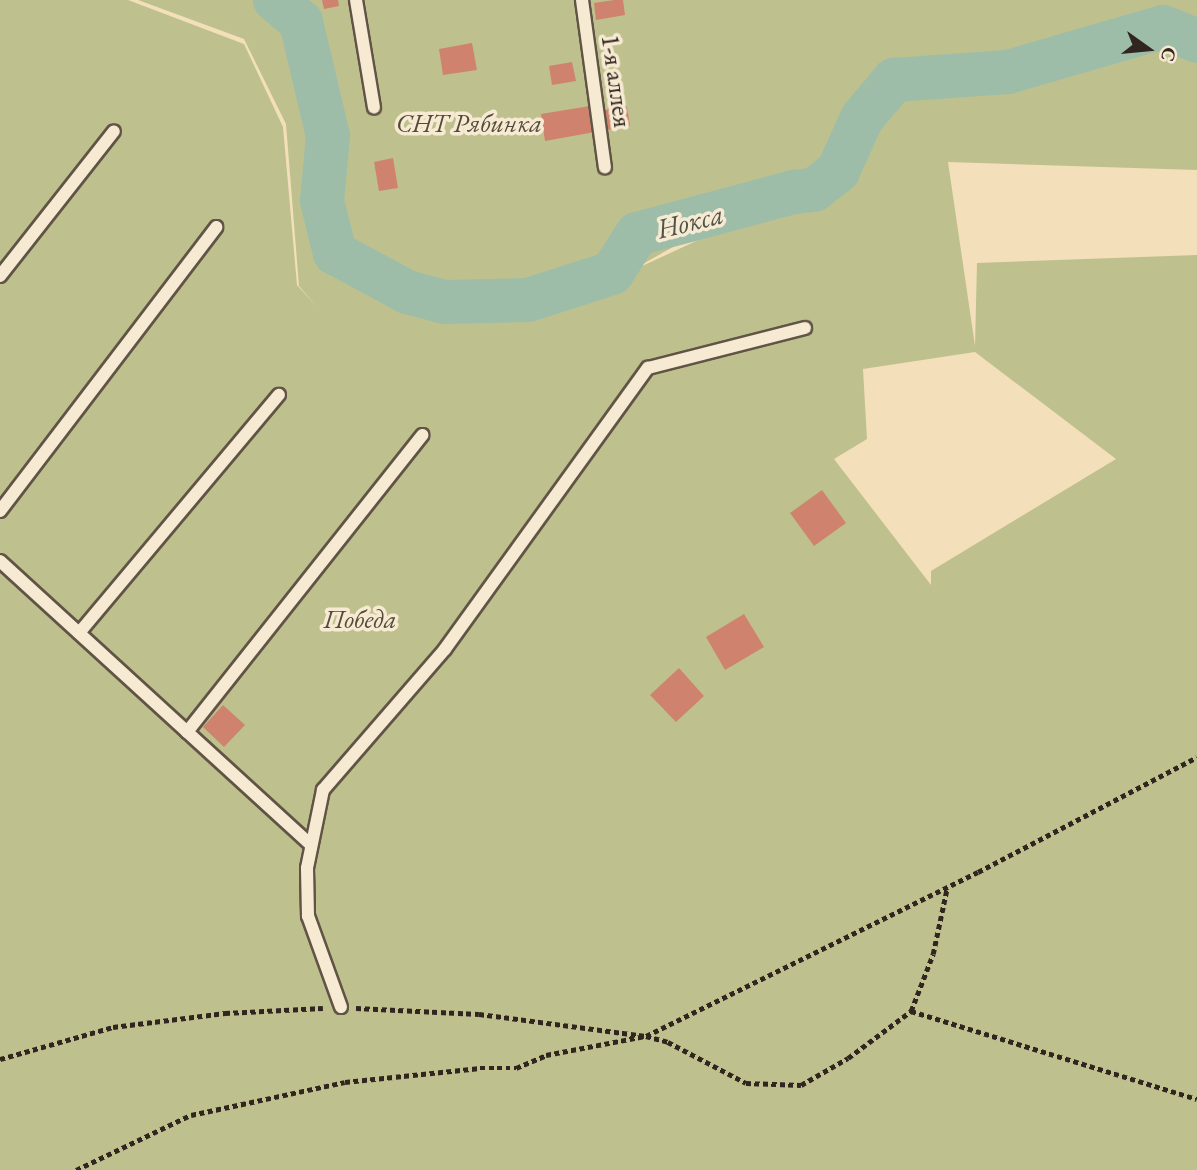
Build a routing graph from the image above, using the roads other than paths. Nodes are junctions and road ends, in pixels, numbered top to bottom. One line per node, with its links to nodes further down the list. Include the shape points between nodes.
1 (356, 0): 3 (lane)
2 (582, 0): 5 (lane, 1-я аллея)
3 (374, 108)
4 (114, 131): 7 (lane)
5 (604, 167)
6 (216, 227): 11 (lane)
7 (0, 276)
8 (805, 328): 15 (lane, via 648,368 445,649 323,790)
9 (279, 395): 13 (lane)
10 (422, 436): 14 (lane)
11 (0, 511)
12 (0, 561): 13 (lane)
13 (79, 633): 14 (lane)
14 (187, 732): 15 (lane)
15 (312, 845): 16 (lane, via 307,868 309,916)
16 (341, 1007)

